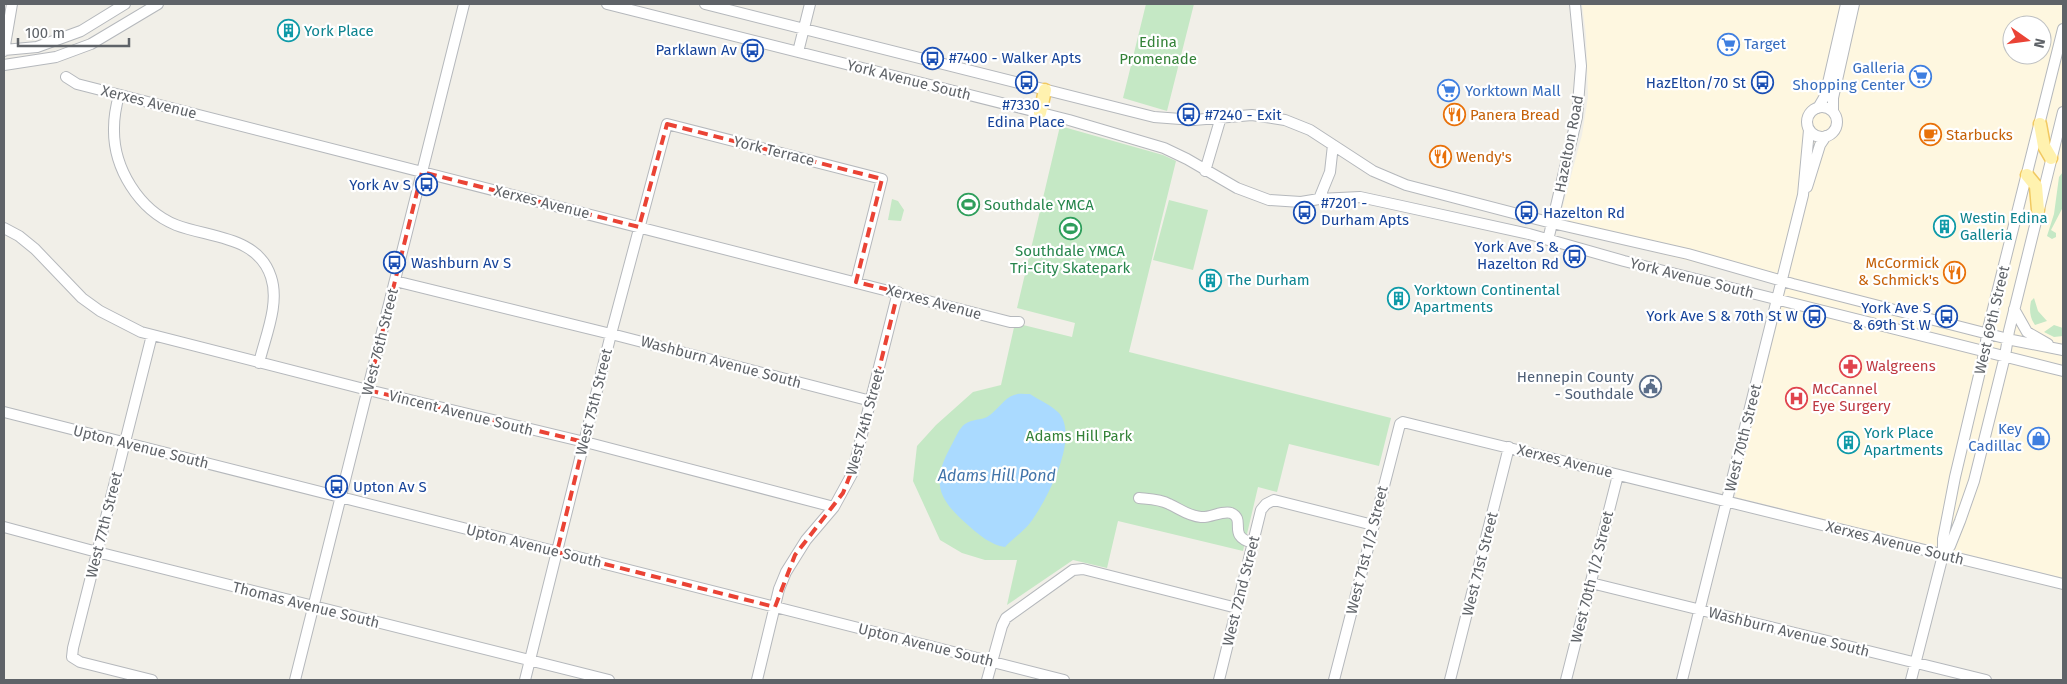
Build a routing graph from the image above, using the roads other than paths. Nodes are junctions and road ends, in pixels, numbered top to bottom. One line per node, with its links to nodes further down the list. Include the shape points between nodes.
1 (12, 4): 13 (street)
2 (125, 4): 13 (street, via 81,31 37,47)
3 (158, 4): 15 (street, via 91,44 56,57)
4 (464, 4): 31 (street, West 76th Street)
5 (607, 4): 14 (street, York Avenue South)
6 (706, 4): 11 (street, York Avenue South)
7 (810, 4): 11 (street)
8 (1575, 4): 36 (street, Hazelton Road, via 1580,92 1572,142)
9 (1846, 4): 19 (street, via 1825,96)
10 (1854, 4): 20 (street, via 1833,98)
11 (804, 29): 14 (street); 17 (street, York Avenue South)
12 (2063, 29): 25 (street, West 69th Street)
13 (4, 50)
14 (798, 52): 22 (street, York Avenue South)
15 (4, 65)
16 (66, 77): 18 (street, Xerxes Avenue, via 77,84)
17 (1045, 90): 22 (main road); 23 (street, York Avenue South, via 1154,117 1194,120)
18 (119, 95): 31 (street, Xerxes Avenue); 54 (street, via 114,129 116,147 127,181 142,201 176,225 245,245 265,264 274,290)
19 (1818, 108): 20 (street); 26 (street, via 1808,116)
20 (1833, 112): 27 (street, via 1836,124 1833,132)
21 (2063, 112): 29 (street, West 69th Street)
22 (1040, 113): 30 (street, York Avenue South, via 1164,148)
23 (1221, 117): 28 (street, York Avenue South, via 1252,115 1285,120 1310,130); 30 (street)
24 (667, 124): 37 (street, West 75th Street); 42 (street, York Terrace, via 882,179)
25 (2040, 124): 29 (main road, via 2044,146); 32 (street, West 69th Street)
26 (1809, 130): 27 (street, via 1817,136); 33 (street, West 70th Street)
27 (1826, 136): 33 (street, West 70th Street)
28 (1333, 145): 34 (street, via 1330,172); 36 (street, York Avenue South, via 1373,171 1406,185)
29 (2052, 158): 35 (street, West 69th Street)
30 (1206, 171): 34 (street, York Avenue South, via 1269,200 1301,202)
31 (422, 172): 37 (street, Xerxes Avenue); 40 (street, West 76th Street)
32 (2027, 175): 35 (main road, via 2036,186); 47 (street, West 69th Street)
33 (1803, 195): 41 (street, West 70th Street)
34 (1319, 198): 39 (street, York Avenue South, via 1360,198)
35 (2038, 210): 45 (street, West 69th Street)
36 (1552, 223): 39 (street, Hazelton Road); 41 (street, York Avenue South, via 1688,254)
37 (639, 227): 42 (street, Xerxes Avenue); 48 (street, West 75th Street)
38 (4, 228): 49 (street, Vincent Avenue South, via 35,249 64,282 94,307)
39 (1548, 240): 44 (street, York Avenue South)
40 (395, 281): 48 (street, Washburn Avenue South); 56 (street, West 76th Street)
41 (1782, 281): 44 (street, West 70th Street); 47 (street, York Avenue South)
42 (856, 282): 43 (street, Xerxes Avenue)
43 (898, 292): 46 (street, Xerxes Avenue); 57 (street, West 74th Street)
44 (1778, 299): 52 (street, York Avenue South); 66 (street, West 70th Street)
45 (2014, 309): 50 (street, West 69th Street); 51 (street, via 2028,332)
46 (1019, 322)
47 (1988, 333): 50 (street, York Avenue South); 52 (street, West 69th Street)
48 (611, 334): 57 (street, Washburn Avenue South); 60 (street, West 75th Street)
49 (152, 335): 54 (street, Vincent Avenue South); 61 (street, West 77th Street)
50 (2007, 338): 51 (street, York Avenue South); 53 (street, West 69th Street)
51 (2060, 349)
52 (1985, 350): 53 (street, York Avenue South); 73 (street, West 69th Street, via 1953,485)
53 (2005, 356): 55 (street, York Avenue South); 73 (street, West 69th Street, via 1974,481 1950,546)
54 (259, 363): 56 (street, Vincent Avenue South)
55 (2063, 371)
56 (368, 390): 60 (street, Vincent Avenue South); 64 (street, West 76th Street)
57 (871, 401): 67 (street, West 74th Street, via 852,474)
58 (4, 412): 61 (street, Upton Avenue South)
59 (1403, 422): 62 (street, Xerxes Avenue); 68 (street, West 71st 1/2 Street)
60 (584, 442): 67 (street, Vincent Avenue South); 72 (street, West 75th Street)
61 (125, 443): 64 (street, Upton Avenue South); 71 (street, West 77th Street)
62 (1509, 447): 63 (street, Xerxes Avenue); 92 (street, West 71st Street)
63 (1618, 475): 66 (street, Xerxes Avenue); 74 (street, West 70th 1/2 Street)
64 (341, 498): 72 (street, Upton Avenue South); 76 (street, West 76th Street)
65 (1139, 498): 70 (street, via 1168,503 1199,517 1227,512 1233,514 1238,535)
66 (1727, 502): 73 (street, Xerxes Avenue South); 79 (street, West 70th Street)
67 (834, 507): 77 (street, West 74th Street, via 795,555 779,589)
68 (1373, 526): 70 (street, West 72nd Street, via 1274,500 1261,510); 91 (street, West 71st 1/2 Street)
69 (4, 527): 71 (street, Thomas Avenue South)
70 (1253, 543): 78 (street, West 72nd Street)
71 (97, 552): 76 (street, Thomas Avenue South); 83 (street, West 77th Street, via 72,657 80,662)
72 (557, 552): 77 (street, Upton Avenue South); 80 (street, West 75th Street)
73 (1943, 555): 75 (street, Xerxes Avenue South); 82 (street, West 69th Street)
74 (1591, 583): 79 (street, Washburn Avenue South); 93 (street, West 70th 1/2 Street)
75 (2063, 584)
76 (313, 607): 80 (street, Thomas Avenue South); 84 (street, West 76th Street)
77 (775, 607): 81 (street, Upton Avenue South); 87 (street, West 74th Street)
78 (1237, 608): 81 (street, via 1083,569 1073,570 1006,618); 90 (street, West 72nd Street)
79 (1700, 610): 82 (street, Washburn Avenue South); 94 (street, West 70th Street)
80 (530, 660): 85 (street, West 75th Street); 86 (street, Thomas Avenue South)
81 (992, 662): 88 (street); 89 (street, Upton Avenue South)
82 (1916, 663): 95 (street, West 69th Street); 96 (street, Washburn Avenue South)
83 (152, 680)
84 (295, 680)
85 (525, 680)
86 (609, 680)
87 (756, 680)
88 (987, 680)
89 (1064, 680)
90 (1219, 680)
91 (1334, 680)
92 (1450, 680)
93 (1566, 680)
94 (1682, 680)
95 (1911, 680)
96 (1986, 680)

